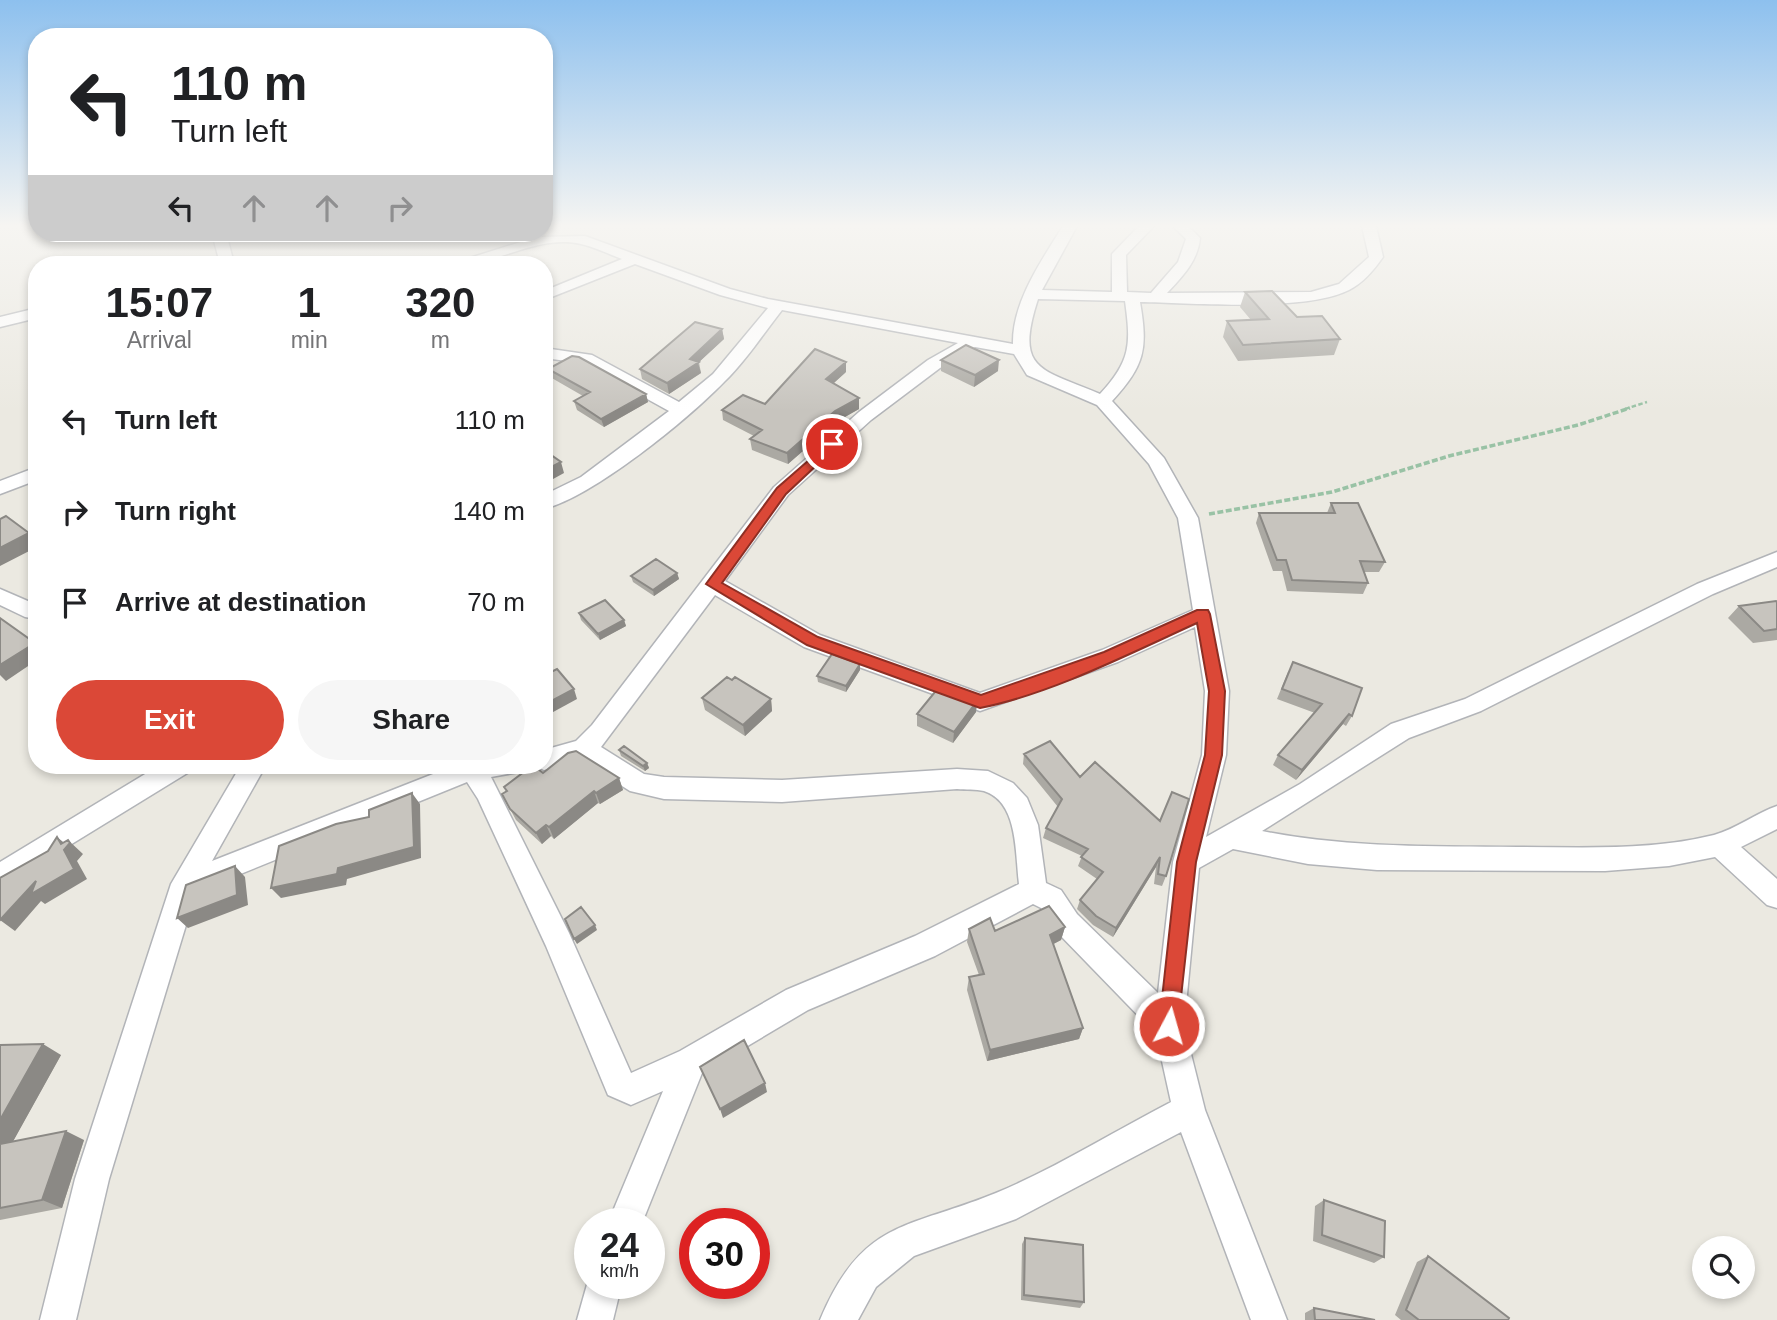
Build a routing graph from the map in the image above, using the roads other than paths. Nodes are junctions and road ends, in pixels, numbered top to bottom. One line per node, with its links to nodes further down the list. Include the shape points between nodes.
1 (713, 288): 9 (street)
2 (1035, 288): 6 (street)
3 (1124, 288): 7 (street)
4 (1164, 288): 8 (street)
5 (1339, 288): 8 (street, via 1330,294 1276,300)
6 (1033, 294): 7 (street); 13 (street)
7 (1126, 297): 8 (street); 15 (street, via 1138,340 1136,358 1129,374)
8 (1155, 298)
9 (778, 305): 12 (street); 16 (street, via 719,378)
10 (28, 315): 11 (street)
11 (0, 322)
12 (972, 342): 13 (street); 21 (street, via 934,364 865,416 781,491)
13 (1019, 350): 15 (street, via 1022,363 1033,371)
14 (553, 354): 16 (street, via 586,359)
15 (1103, 401): 24 (street, via 1157,462 1188,518)
16 (681, 410): 19 (street, via 588,481)
17 (28, 477): 18 (street)
18 (0, 488)
19 (553, 498)
20 (1777, 559): 32 (street, via 1705,589 1473,705 1400,731 1310,791)
21 (713, 584): 24 (street, via 812,641 980,702 1110,656); 25 (street)
22 (0, 596): 23 (street)
23 (28, 610)
24 (1203, 614): 34 (street, via 1217,691 1214,755)
25 (584, 749): 26 (street); 37 (street, via 639,784 664,788 782,791 957,779 988,781 1018,806)
26 (553, 758)
27 (165, 774): 35 (street)
28 (249, 774): 36 (street)
29 (460, 774): 36 (street)
30 (475, 774): 40 (street, via 559,942 620,1084 631,1089)
31 (1777, 817): 33 (street)
32 (1227, 836): 33 (street, via 1308,852 1377,858 1517,861 1630,858); 34 (street)
33 (1720, 845): 38 (street)
34 (1186, 862): 39 (street)
35 (0, 876)
36 (185, 884): 44 (street, via 92,1179)
37 (1033, 890): 39 (street, via 1051,899 1067,923); 40 (street, via 925,946 797,1000)
38 (1777, 896)
39 (1169, 1026): 41 (street)
40 (691, 1062): 42 (street)
41 (1189, 1110): 46 (street, via 1004,1207 903,1242 863,1274); 47 (street)
42 (631, 1208)
43 (600, 1299): 45 (street)
44 (58, 1320)
45 (595, 1320)
46 (838, 1320)
47 (1269, 1320)

